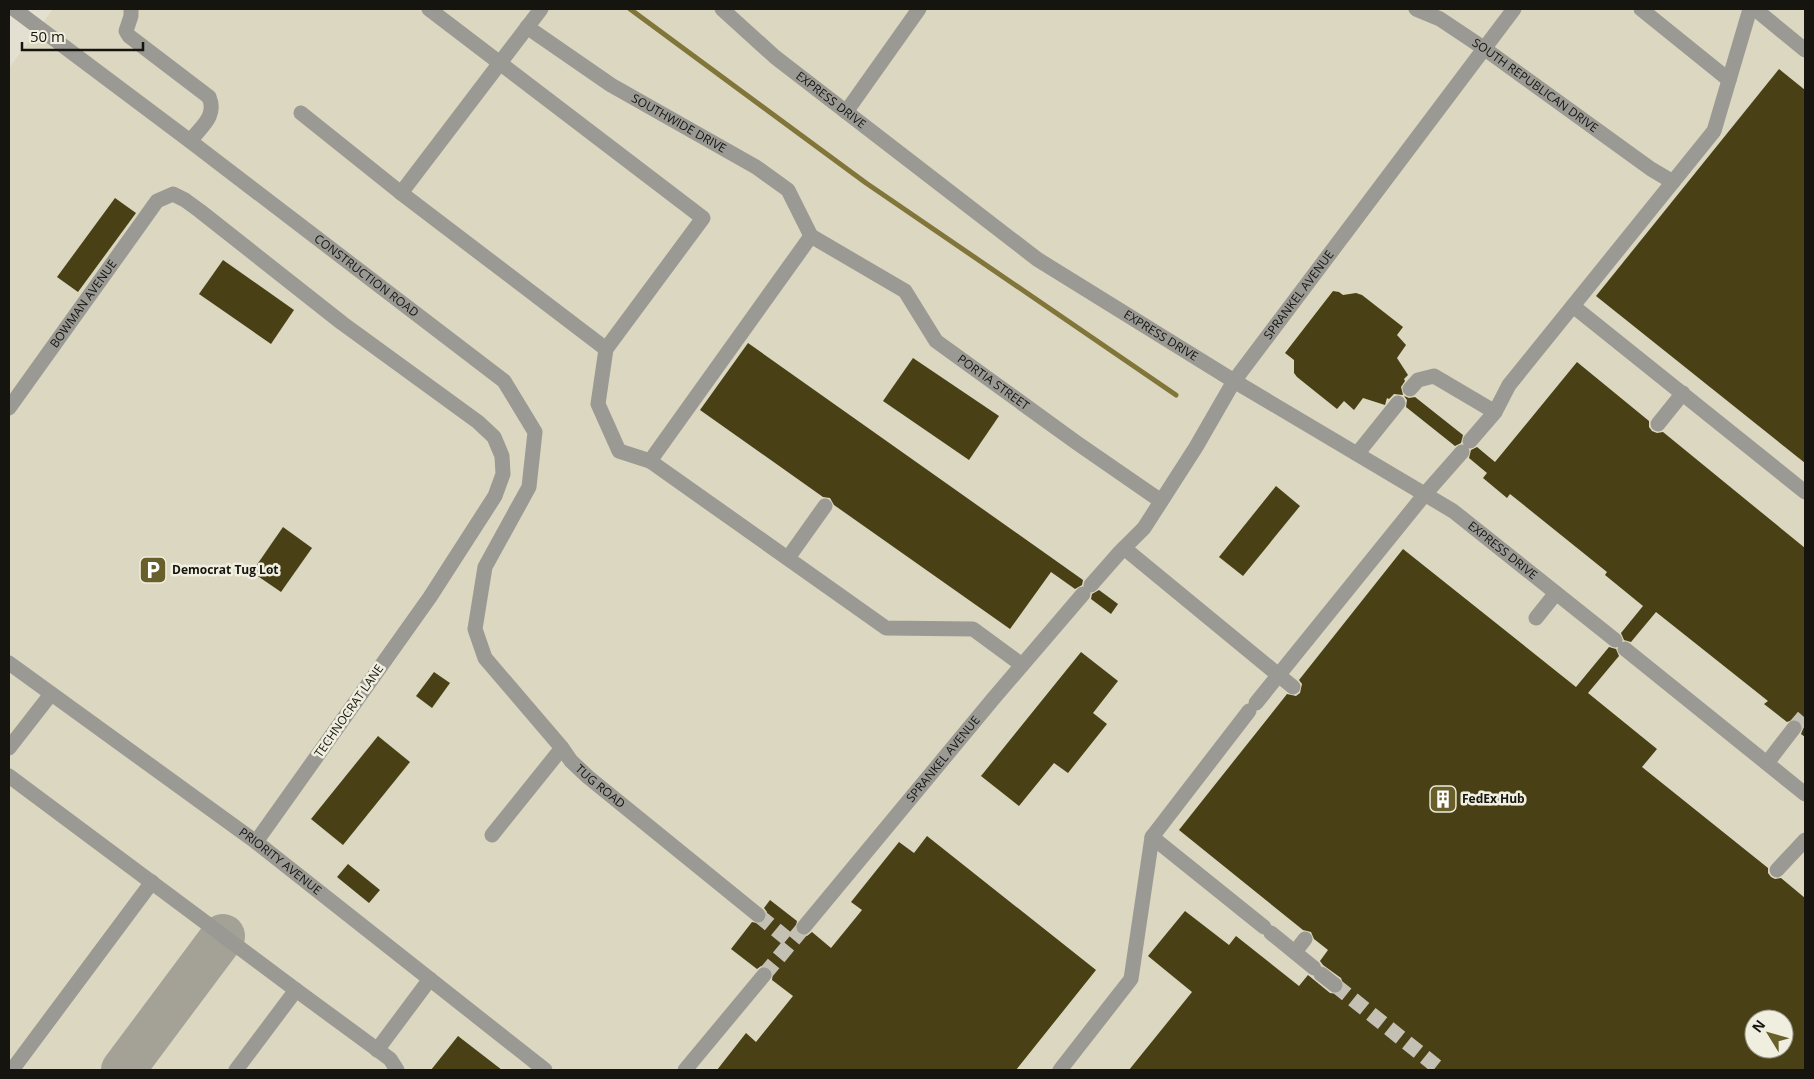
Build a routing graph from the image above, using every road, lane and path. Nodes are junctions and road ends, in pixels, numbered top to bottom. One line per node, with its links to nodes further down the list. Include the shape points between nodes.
1 (14, 9): 19 (street, CONSTRUCTION ROAD)
2 (131, 9): 19 (street, via 126,31 129,36 209,97 211,112)
3 (429, 9): 15 (street)
4 (541, 9): 12 (street)
5 (722, 9): 17 (street, EXPRESS DRIVE, via 775,57)
6 (919, 9): 17 (street)
7 (1416, 9): 13 (street, SOUTH REPUBLICAN DRIVE, via 1440,19)
8 (1514, 9): 13 (street, SPRANKEL AVENUE)
9 (1641, 9): 16 (street)
10 (1750, 9): 16 (street)
11 (1755, 9): 14 (street)
12 (527, 27): 15 (street); 23 (street, SOUTHWIDE DRIVE, via 611,85 756,167 788,190)
13 (1485, 49): 20 (street, SOUTH REPUBLICAN DRIVE); 26 (street, SPRANKEL AVENUE)
14 (1805, 50)
15 (500, 63): 21 (street); 25 (street, via 703,218)
16 (1729, 80): 20 (street, via 1714,131)
17 (846, 112): 26 (street, EXPRESS DRIVE, via 1037,259)
18 (301, 114): 21 (street)
19 (190, 140): 43 (street, CONSTRUCTION ROAD, via 504,381 535,432 529,487 485,567)
20 (1673, 182): 24 (street)
21 (401, 193): 25 (street)
22 (157, 201): 30 (street, BOWMAN AVENUE); 58 (street, TECHNOCRAT LANE, via 173,194 185,200 342,323 478,422 494,437 502,456 503,474 495,496 441,580)
23 (811, 236): 34 (street); 37 (street, PORTIA STREET, via 905,291 936,341)
24 (1573, 306): 28 (street); 31 (street, via 1509,385)
25 (606, 349): 34 (street, via 598,404 619,451)
26 (1234, 381): 33 (street, EXPRESS DRIVE); 37 (street, SPRANKEL AVENUE)
27 (1410, 389): 31 (street, via 1418,380 1434,376)
28 (1683, 393): 32 (street); 35 (street)
29 (1398, 404): 33 (street)
30 (9, 408)
31 (1495, 412): 36 (street)
32 (1658, 424)
33 (1357, 454): 36 (street, EXPRESS DRIVE)
34 (650, 461): 40 (street)
35 (1805, 492)
36 (1425, 494): 41 (street, EXPRESS DRIVE, via 1453,511); 46 (street)
37 (1162, 501): 39 (street, SPRANKEL AVENUE, via 1144,528)
38 (825, 506): 40 (street)
39 (1124, 548): 45 (street, SPRANKEL AVENUE); 46 (street)
40 (788, 558): 45 (street, via 886,628 973,629)
41 (1556, 594): 42 (street); 52 (street, EXPRESS DRIVE)
42 (1536, 618)
43 (475, 629): 51 (street, TUG ROAD, via 485,658)
44 (9, 663): 48 (street, PRIORITY AVENUE)
45 (1022, 665): 62 (street, SPRANKEL AVENUE)
46 (1278, 674): 47 (street); 56 (street)
47 (1293, 687)
48 (51, 694): 50 (street); 58 (street, PRIORITY AVENUE)
49 (1794, 728): 52 (street)
50 (9, 748)
51 (562, 748): 55 (street); 61 (street, TUG ROAD, via 588,777)
52 (1767, 763): 54 (street, EXPRESS DRIVE)
53 (9, 776): 60 (street)
54 (1805, 794)
55 (492, 835)
56 (1152, 837): 64 (street); 75 (street, via 1132,980)
57 (1805, 840): 59 (street)
58 (256, 842): 66 (street, PRIORITY AVENUE)
59 (1777, 870)
60 (152, 882): 68 (street); 70 (street)
61 (758, 915)
62 (804, 927)
63 (1305, 939): 64 (street)
64 (1295, 952): 67 (street)
65 (764, 975): 74 (street)
66 (430, 979): 69 (street); 73 (street, PRIORITY AVENUE)
67 (1335, 985)
68 (296, 990): 69 (street); 71 (street)
69 (377, 1050): 72 (street)
70 (12, 1070)
71 (236, 1070)
72 (397, 1070)
73 (545, 1070)
74 (685, 1070)
75 (1060, 1070)

